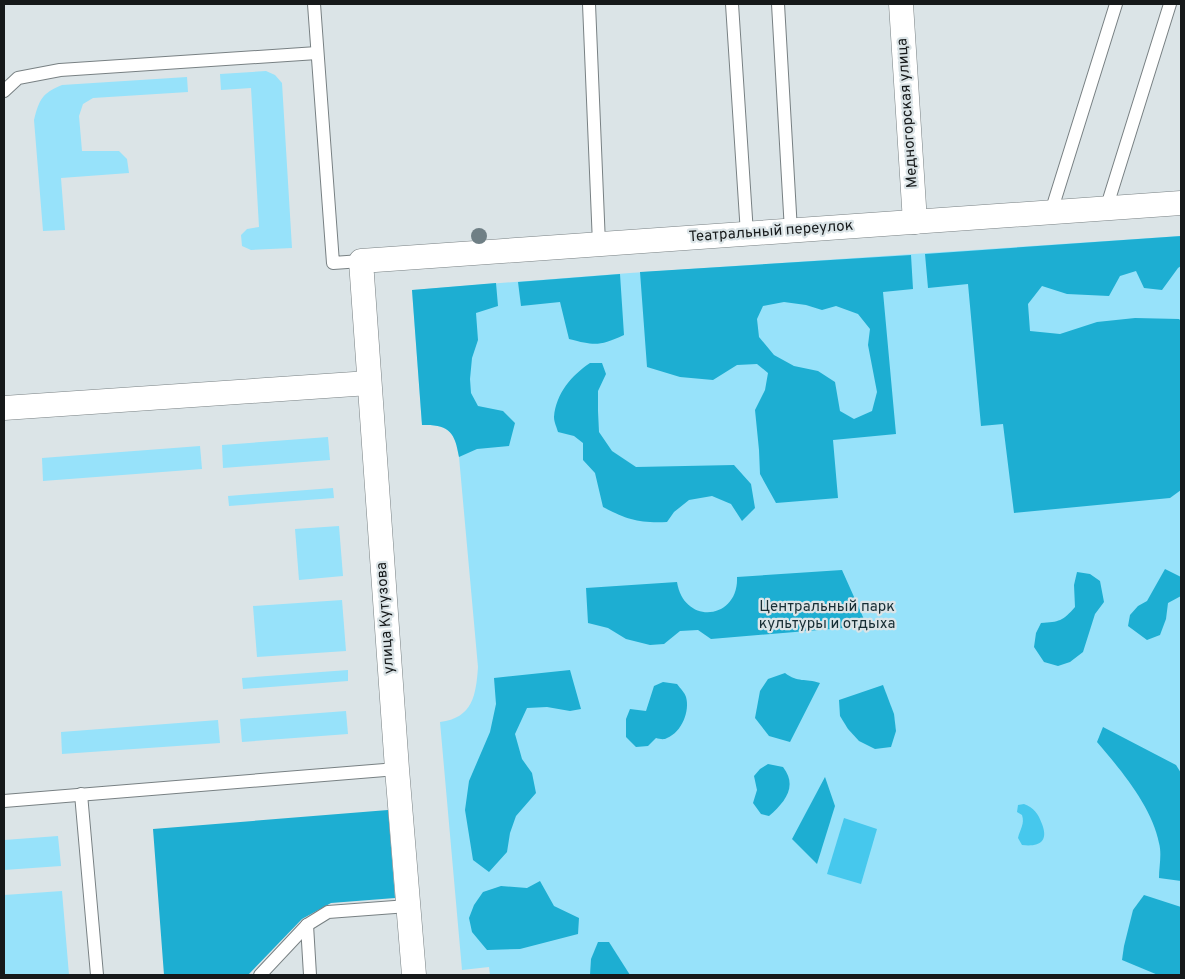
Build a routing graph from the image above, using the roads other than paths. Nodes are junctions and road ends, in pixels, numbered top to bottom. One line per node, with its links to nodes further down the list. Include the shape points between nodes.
1 (314, 4): 8 (lane)
2 (589, 4): 16 (lane)
3 (732, 4): 15 (lane)
4 (778, 4): 14 (lane)
5 (900, 4): 13 (street, Медногорская улица)
6 (1116, 4): 12 (lane)
7 (1170, 4): 11 (lane)
8 (318, 53): 9 (lane, via 60,70 18,78); 17 (lane, via 333,263)
9 (4, 91)
10 (1181, 203): 11 (street, Театральный переулок)
11 (1106, 209): 12 (street, Театральный переулок)
12 (1051, 212): 13 (street, Театральный переулок)
13 (915, 222): 14 (street, Театральный переулок)
14 (792, 231): 15 (street, Театральный переулок)
15 (747, 234): 16 (street, Театральный переулок)
16 (599, 244): 17 (street, Театральный переулок)
17 (361, 261): 18 (street, улица Кутузова)
18 (369, 383): 19 (street); 20 (street, улица Кутузова)
19 (4, 408)
20 (397, 769): 21 (lane); 23 (street, улица Кутузова)
21 (81, 794): 22 (lane); 25 (lane)
22 (4, 801)
23 (408, 906): 24 (lane, via 328,912); 28 (street, улица Кутузова)
24 (307, 925): 26 (lane); 27 (lane)
25 (97, 975)
26 (260, 975)
27 (310, 975)
28 (414, 975)

